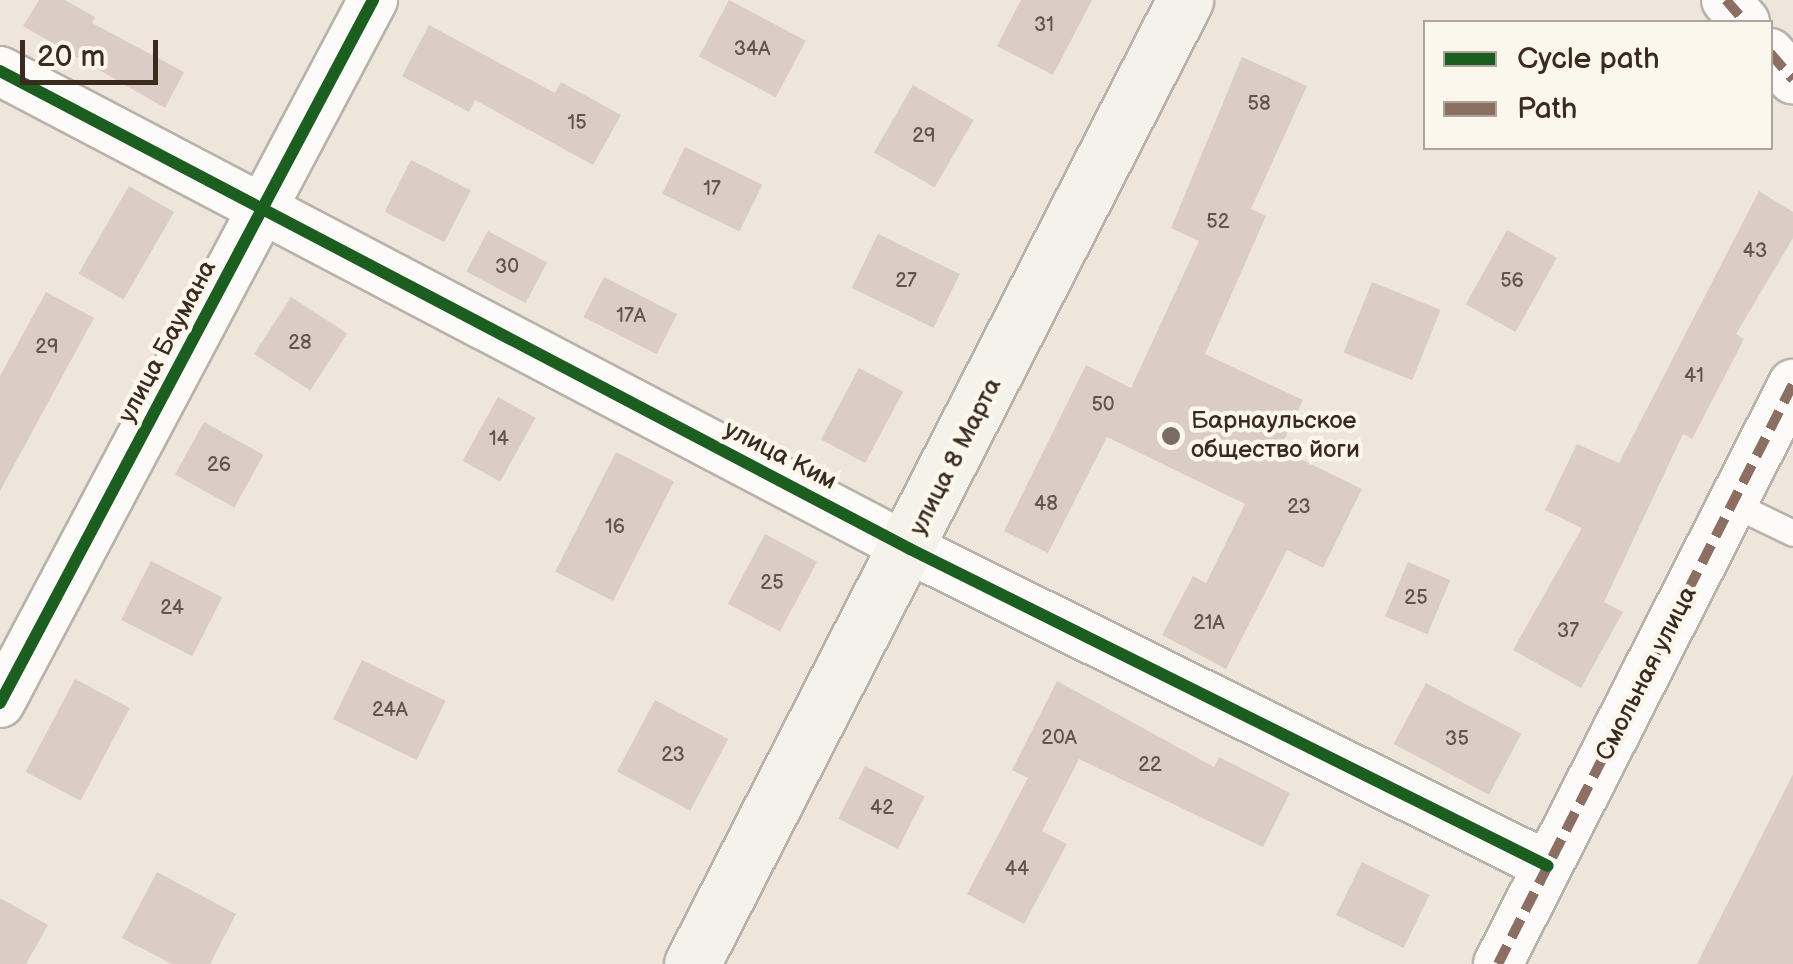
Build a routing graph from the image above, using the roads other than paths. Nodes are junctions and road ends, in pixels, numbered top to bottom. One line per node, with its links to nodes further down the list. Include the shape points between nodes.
1 (373, 0): 8 (street, улица Баумана)
2 (1185, 0): 12 (main road, улица 8 Марта)
3 (1726, 0): 4 (street)
4 (1743, 20)
5 (1773, 56): 7 (street)
6 (0, 71): 8 (street, улица Ким)
7 (1793, 79)
8 (262, 214): 12 (street, улица Ким); 13 (street, улица Баумана)
9 (1793, 384): 10 (street, Смольная улица)
10 (1734, 505): 11 (lane); 14 (street, Смольная улица)
11 (1793, 533)
12 (910, 549): 14 (street, улица Ким); 15 (main road, улица 8 Марта)
13 (0, 703)
14 (1548, 866): 16 (street, Смольная улица)
15 (692, 964)
16 (1498, 964)

